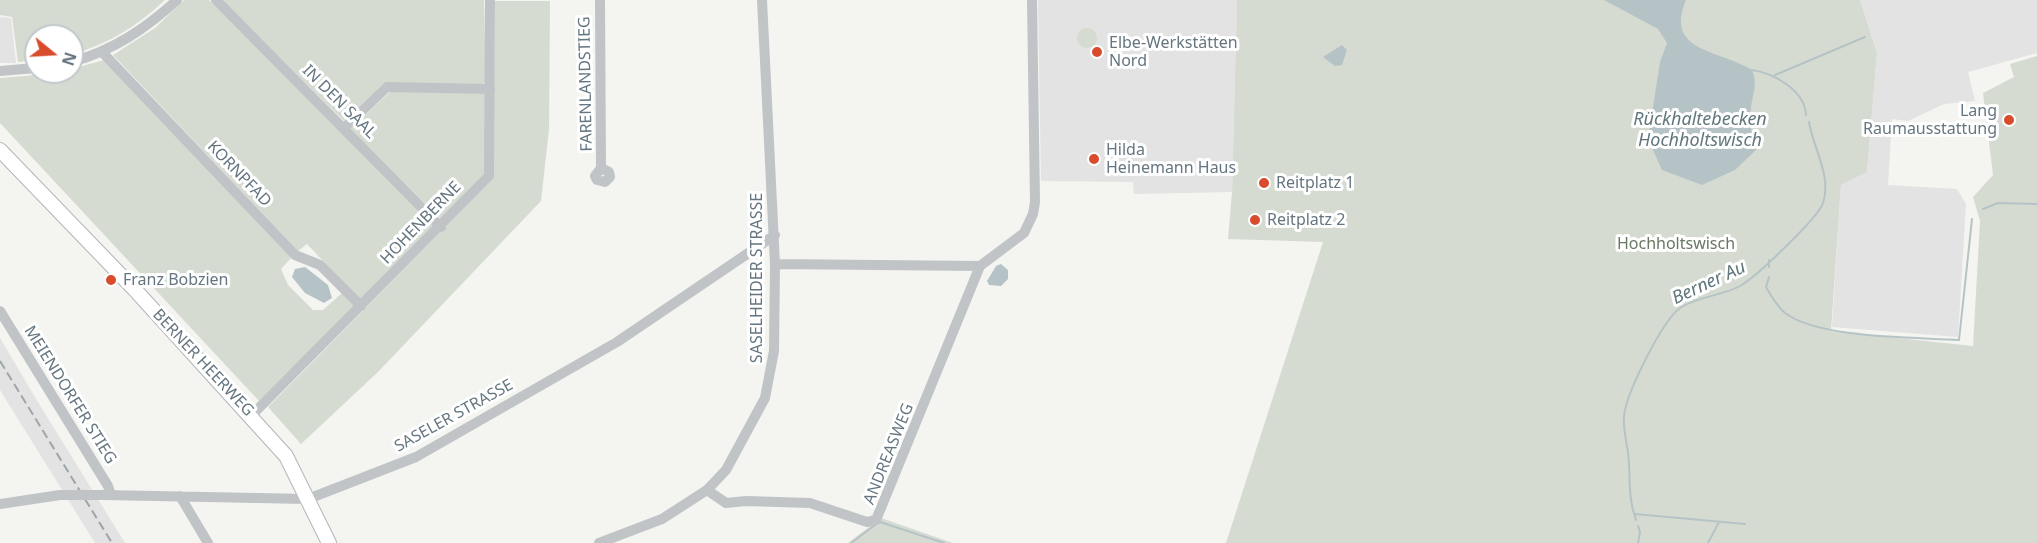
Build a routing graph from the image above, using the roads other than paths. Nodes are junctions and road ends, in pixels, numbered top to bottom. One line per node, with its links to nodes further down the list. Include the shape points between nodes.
1 (177, 0): 7 (street, via 148,27)
2 (216, 0): 12 (street, IN DEN SAAL)
3 (490, 0): 11 (street, HOHENBERNE)
4 (600, 0): 14 (street, FARENLANDSTIEG)
5 (762, 0): 16 (street, SASELHEIDER STRASSE)
6 (1032, 0): 18 (street, via 1034,214 1016,241)
7 (103, 53): 8 (street); 19 (street, KORNPFAD, via 295,255 320,265)
8 (84, 59)
9 (24, 69): 10 (street)
10 (0, 71)
11 (489, 89): 12 (street, via 387,87); 15 (street, HOHENBERNE, via 489,176)
12 (344, 128): 15 (street, IN DEN SAAL)
13 (0, 150): 21 (main road, BERNER HEERWEG)
14 (602, 168)
15 (441, 227): 19 (street, HOHENBERNE)
16 (775, 235): 17 (street, SASELHEIDER STRASSE); 25 (street, SASELER STRASSE, via 617,342 416,457)
17 (775, 264): 18 (street); 22 (street, SASELHEIDER STRASSE, via 774,351 765,398 726,470)
18 (980, 266): 22 (street, ANDREASWEG, via 876,520 867,522 810,503 726,503)
19 (361, 306): 21 (street, HOHENBERNE)
20 (0, 311): 23 (street, MEIENDORFER STIEG, via 108,486)
21 (251, 416): 25 (main road, BERNER HEERWEG, via 285,456)
22 (707, 490): 29 (street, SASELHEIDER STRASSE, via 662,519)
23 (107, 495): 24 (street, SASELER STRASSE); 26 (street, SASELER STRASSE, bridge, via 60,495)
24 (180, 496): 25 (street, SASELER STRASSE); 27 (street)
25 (308, 499): 28 (main road, BERNER HEERWEG)
26 (0, 504)
27 (208, 543)
28 (329, 543)
29 (599, 543)

